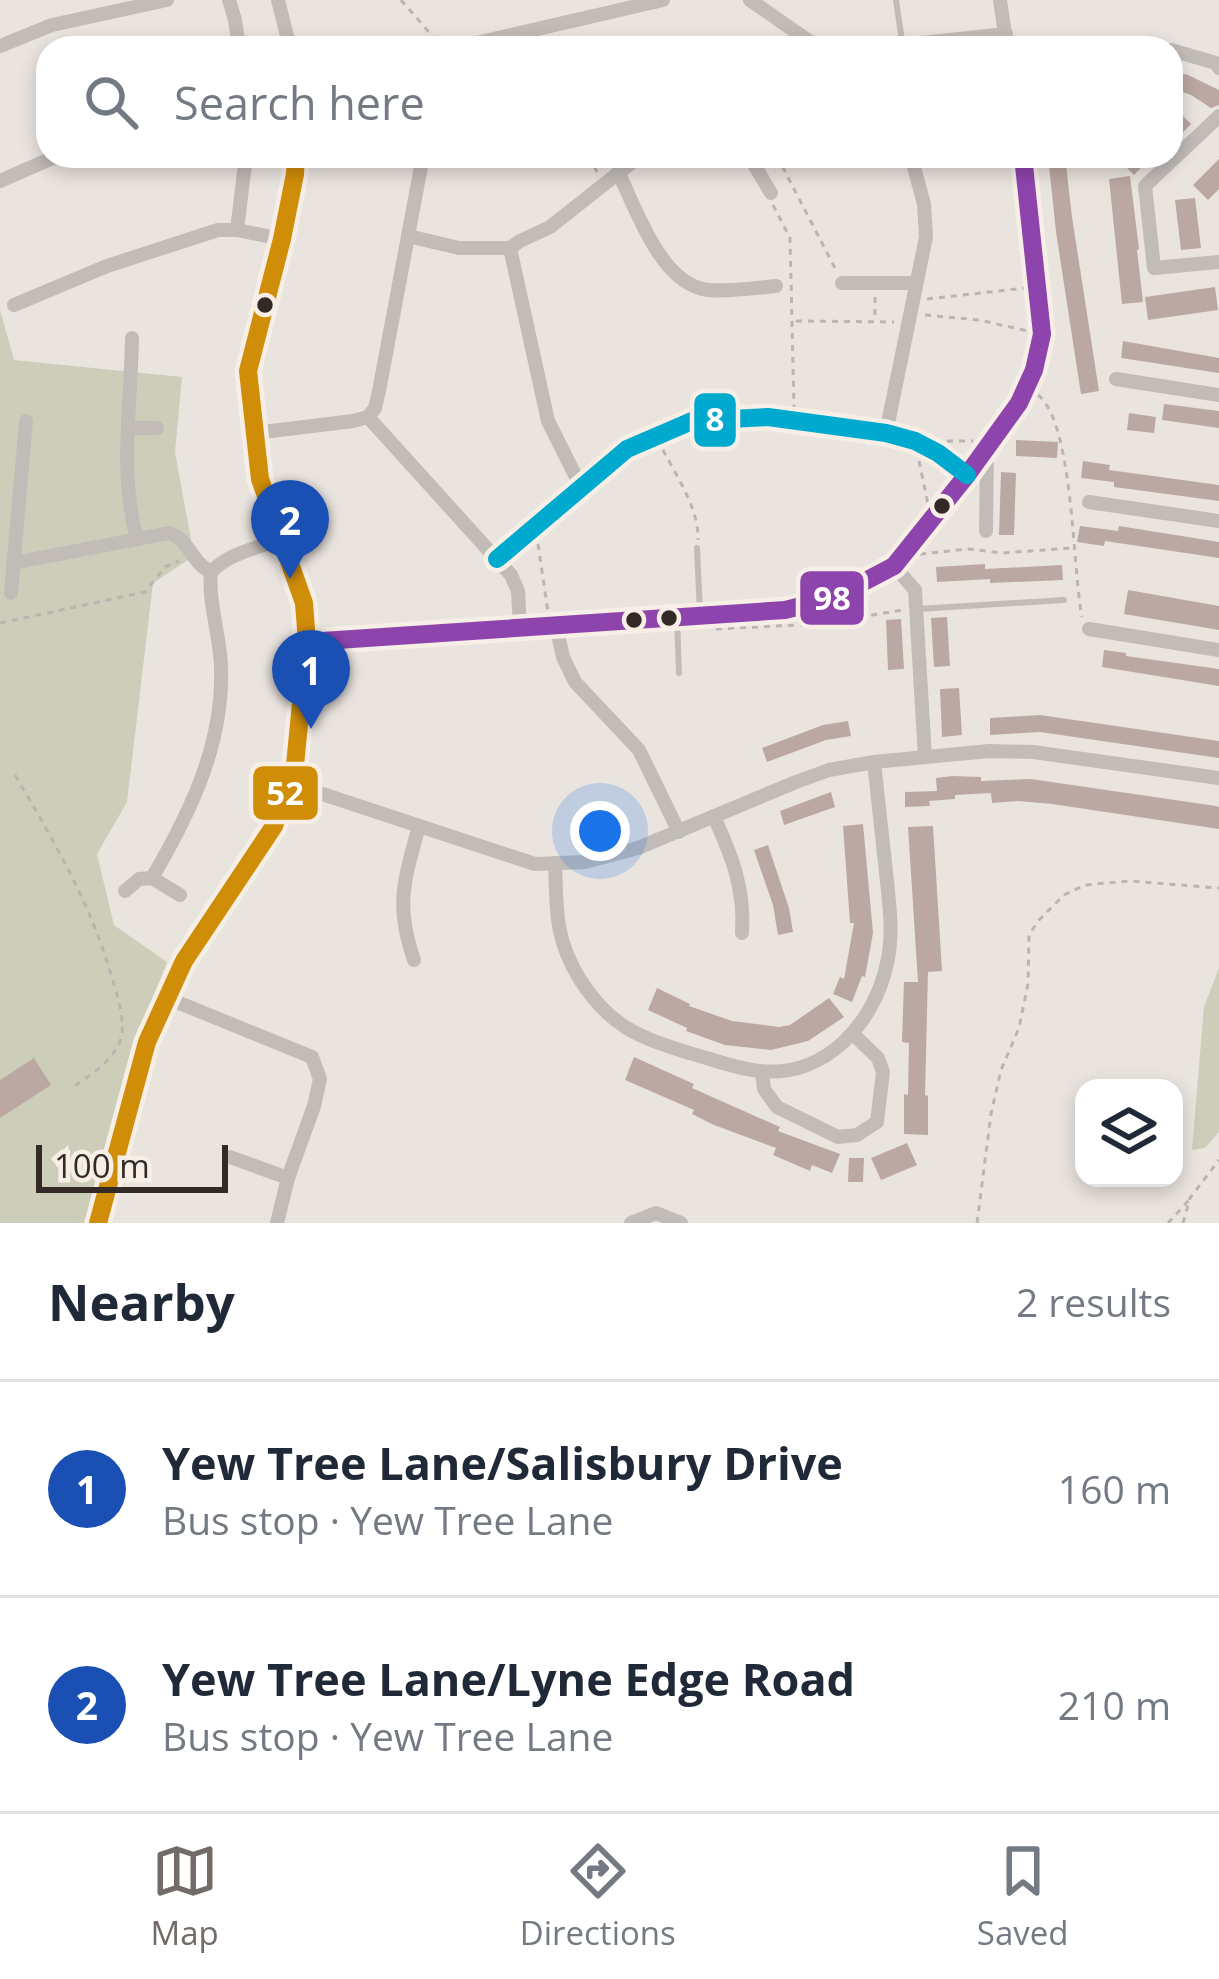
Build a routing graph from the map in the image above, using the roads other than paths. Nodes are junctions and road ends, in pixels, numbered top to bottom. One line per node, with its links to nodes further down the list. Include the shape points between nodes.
1 (167, 0): 16 (street, via 52,25)
2 (229, 0): 9 (street)
3 (278, 0): 10 (street)
4 (663, 0): 8 (street)
5 (750, 0): 13 (street)
6 (896, 0): 14 (lane)
7 (1000, 0): 15 (street)
8 (535, 30): 11 (street); 12 (street)
9 (236, 36)
10 (288, 36)
11 (508, 36)
12 (539, 36)
13 (798, 36)
14 (899, 36)
15 (1005, 36)
16 (0, 46)
17 (1183, 53): 18 (street)
18 (1218, 63)
19 (1219, 116): 20 (street)
20 (1183, 150)
21 (36, 165): 31 (street)
22 (245, 168): 33 (street)
23 (295, 168): 35 (street)
24 (421, 168): 34 (street)
25 (624, 168): 30 (street)
26 (755, 168): 32 (street)
27 (914, 168): 39 (street, via 926,237)
28 (1024, 168): 51 (street, via 1040,351)
29 (1164, 168): 37 (street, via 1145,186 1154,268)
30 (618, 172): 36 (street); 40 (street, via 664,263 686,284)
31 (0, 181)
32 (771, 193)
33 (237, 230): 35 (street); 41 (street, via 107,266)
34 (408, 236): 36 (street); 45 (street, via 380,392)
35 (282, 239): 50 (street, via 248,371)
36 (510, 248): 53 (street, via 548,422)
37 (1219, 262)
38 (842, 283): 39 (street)
39 (916, 283): 49 (street)
40 (776, 286)
41 (14, 305)
42 (132, 338): 47 (street)
43 (1116, 379): 44 (street)
44 (1219, 395)
45 (368, 417): 50 (street); 60 (street)
46 (26, 421): 62 (street)
47 (128, 428): 48 (street); 57 (street)
48 (157, 428)
49 (886, 433): 52 (street, via 938,453); 53 (street, via 768,417 692,421 627,449)
50 (255, 434): 58 (street)
51 (990, 445): 52 (street); 56 (street)
52 (967, 475): 61 (street)
53 (581, 487): 60 (street)
54 (1089, 502): 55 (street)
55 (1219, 521)
56 (986, 531)
57 (136, 539): 62 (street); 63 (street, via 176,533)
58 (281, 539): 63 (street); 72 (street, via 304,603)
59 (698, 548): 67 (lane)
60 (497, 559): 70 (street, via 516,584)
61 (898, 561): 66 (street); 67 (street, via 833,598)
62 (13, 563): 64 (street)
63 (211, 572): 83 (street, via 222,668 214,737 202,783)
64 (11, 593)
65 (1064, 600): 66 (lane)
66 (916, 610): 75 (street)
67 (700, 616): 68 (street)
68 (677, 624): 69 (street); 74 (lane)
69 (553, 626): 70 (street); 81 (street, via 575,682 639,751)
70 (520, 627): 72 (street)
71 (1089, 629): 73 (street)
72 (307, 641): 78 (street)
73 (1219, 650)
74 (679, 673)
75 (925, 757): 76 (street); 77 (street, via 1033,752)
76 (874, 762): 79 (street, via 829,770); 89 (street, via 891,934 872,1010)
77 (1219, 778)
78 (289, 783): 80 (street); 88 (street, via 274,826)
79 (714, 817): 81 (street); 86 (street, via 738,873)
80 (419, 826): 82 (street, via 535,864); 87 (street, via 402,917)
81 (679, 832): 82 (street, via 585,862)
82 (556, 863): 90 (street, via 558,933 609,1015 640,1037)
83 (152, 878): 84 (street); 85 (street)
84 (125, 891)
85 (180, 895)
86 (742, 934)
87 (415, 961)
88 (167, 998): 92 (street, via 313,1057 320,1079); 93 (street, via 147,1042)
89 (854, 1035): 90 (street, via 828,1055); 90 (street, via 883,1072 877,1122 857,1135 838,1137 777,1107)
90 (762, 1072)
91 (230, 1157): 92 (street)
92 (288, 1178): 94 (street)
93 (98, 1223)
94 (277, 1223)
95 (632, 1223): 96 (street, via 656,1213)
96 (681, 1223)

